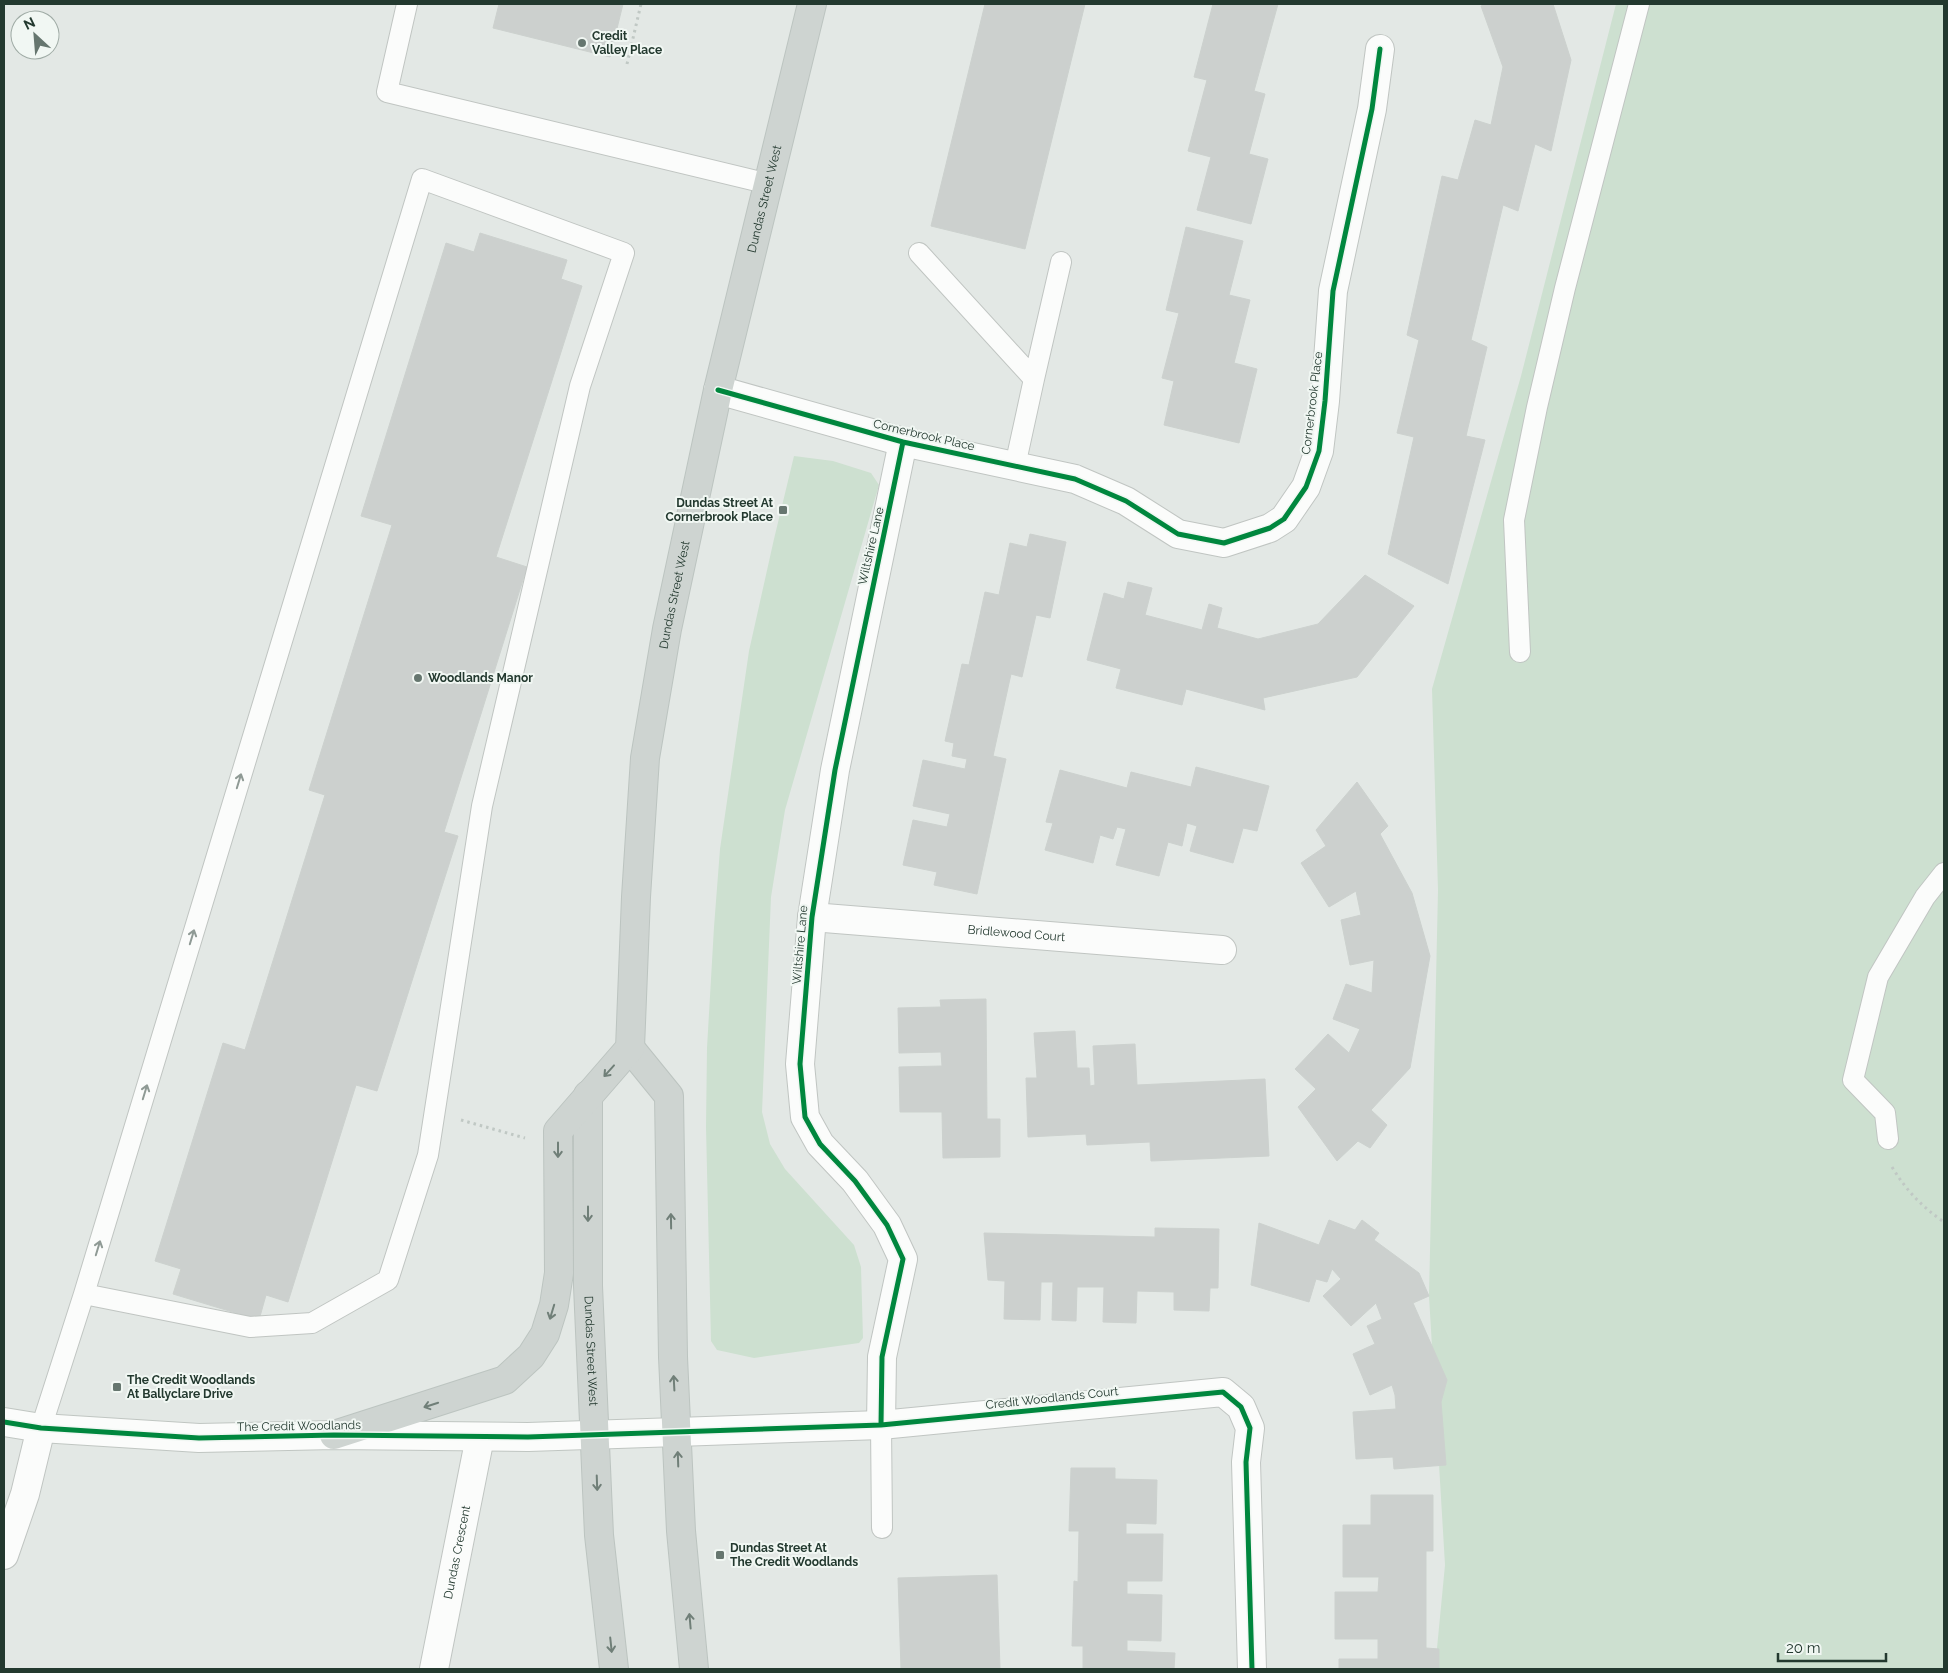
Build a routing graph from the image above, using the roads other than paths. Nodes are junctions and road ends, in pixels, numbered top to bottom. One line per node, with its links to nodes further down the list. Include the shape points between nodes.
1 (407, 4): 5 (lane, via 387,92)
2 (812, 4): 5 (main road, Dundas Street West)
3 (1640, 4): 12 (lane, via 1565,288 1514,520)
4 (1380, 49): 11 (street, Cornerbrook Place, via 1372,109 1333,291 1319,452 1306,487 1284,518 1270,528 1224,544 1178,534 1126,501 1075,479)
5 (769, 184): 9 (main road, Dundas Street West)
6 (920, 253): 8 (lane)
7 (1060, 262): 8 (lane)
8 (1034, 379): 11 (lane)
9 (718, 390): 10 (street, Cornerbrook Place); 16 (main road, Dundas Street West, via 667,630 645,758)
10 (903, 442): 11 (street, Cornerbrook Place); 14 (street, Wiltshire Lane, via 834,770)
11 (1015, 466)
12 (1520, 652)
13 (1944, 873): 18 (lane, via 1878,977 1853,1080 1885,1113)
14 (812, 917): 15 (street, Bridlewood Court); 21 (street, Wiltshire Lane, via 800,1064 805,1117 820,1144 855,1181 887,1225 903,1259 882,1358)
15 (1222, 950)
16 (630, 1048): 17 (main road, one-way to 17); 23 (main road, one-way to 16, via 670,1096)
17 (588, 1095): 24 (main road, Dundas Street West, one-way to 24, via 588,1286); 25 (main road, one-way to 25, via 558,1131 559,1273 545,1334 531,1356 505,1380)
18 (1888, 1139)
19 (84, 1294): 19 (lane, one-way to 19, via 422,179 624,253 580,386 482,806 428,1155 388,1280 312,1323 250,1327); 22 (lane)
20 (4, 1422): 22 (street, The Credit Woodlands)
21 (881, 1425): 23 (street, Credit Woodlands Court); 27 (lane); 32 (street, Credit Woodlands Court, via 1223,1392 1241,1408 1250,1428 1246,1462)
22 (41, 1428): 25 (street, The Credit Woodlands, via 199,1438); 28 (street, via 25,1494)
23 (677, 1432): 24 (street, Credit Woodlands Court); 31 (main road, one-way to 23, via 681,1531)
24 (595, 1434): 26 (street, The Credit Woodlands); 30 (main road, Dundas Street West, one-way to 30, via 599,1535)
25 (334, 1436): 26 (street, The Credit Woodlands)
26 (480, 1437): 29 (street, Dundas Crescent)
27 (882, 1528)
28 (4, 1555)
29 (434, 1669)
30 (614, 1669)
31 (694, 1669)
32 (1252, 1669)

